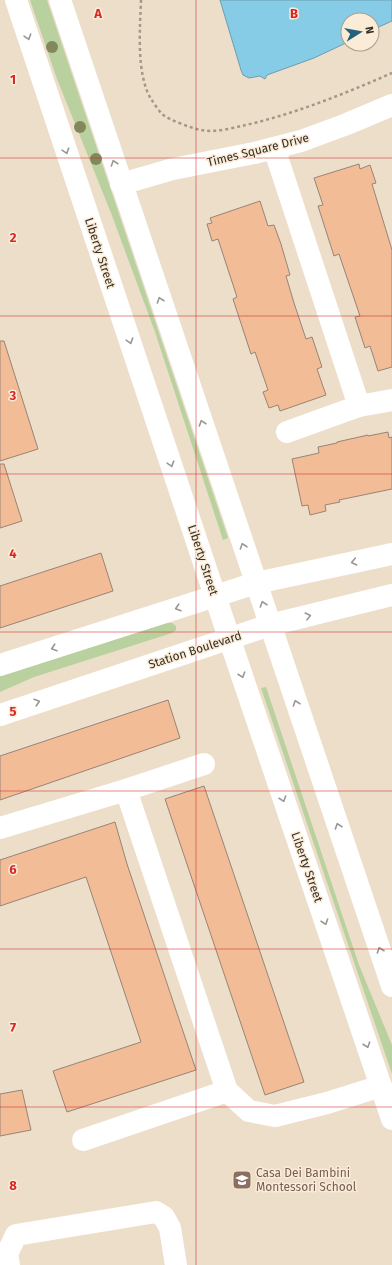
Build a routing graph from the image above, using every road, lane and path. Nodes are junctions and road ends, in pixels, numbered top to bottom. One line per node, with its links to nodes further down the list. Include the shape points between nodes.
1 (16, 0): 14 (street, Liberty Street, one-way to 14)
2 (60, 0): 7 (street, one-way to 2)
3 (142, 0): 4 (path, via 139,44 144,81 150,98 162,114 202,130 225,129 274,118 315,105)
4 (392, 73)
5 (392, 105): 6 (street, Times Square Drive, via 347,124)
6 (274, 148): 7 (street, Times Square Drive, via 173,169); 9 (street)
7 (121, 184): 12 (street, one-way to 7)
8 (392, 400): 9 (street)
9 (359, 406): 10 (street)
10 (287, 432)
11 (392, 554): 12 (street, one-way to 12)
12 (256, 583): 14 (street); 15 (street, one-way to 12)
13 (392, 595): 15 (street, Station Boulevard, one-way to 13)
14 (215, 596): 16 (street, Liberty Street); 17 (street, one-way to 17)
15 (270, 625): 16 (street, Station Boulevard); 22 (street, one-way to 15)
16 (229, 638): 18 (street, Station Boulevard, one-way to 16); 23 (street, Liberty Street, one-way to 23)
17 (0, 665)
18 (0, 714)
19 (204, 764): 20 (street)
20 (126, 790): 21 (street); 24 (street)
21 (0, 828)
22 (392, 986)
23 (381, 1086): 24 (street, via 275,1116 249,1111); 25 (street, Liberty Street)
24 (227, 1091): 26 (street)
25 (392, 1119)
26 (83, 1140)
27 (9, 1265): 28 (street, via 7,1254 16,1235 156,1212 164,1217 170,1228)
28 (176, 1265)

